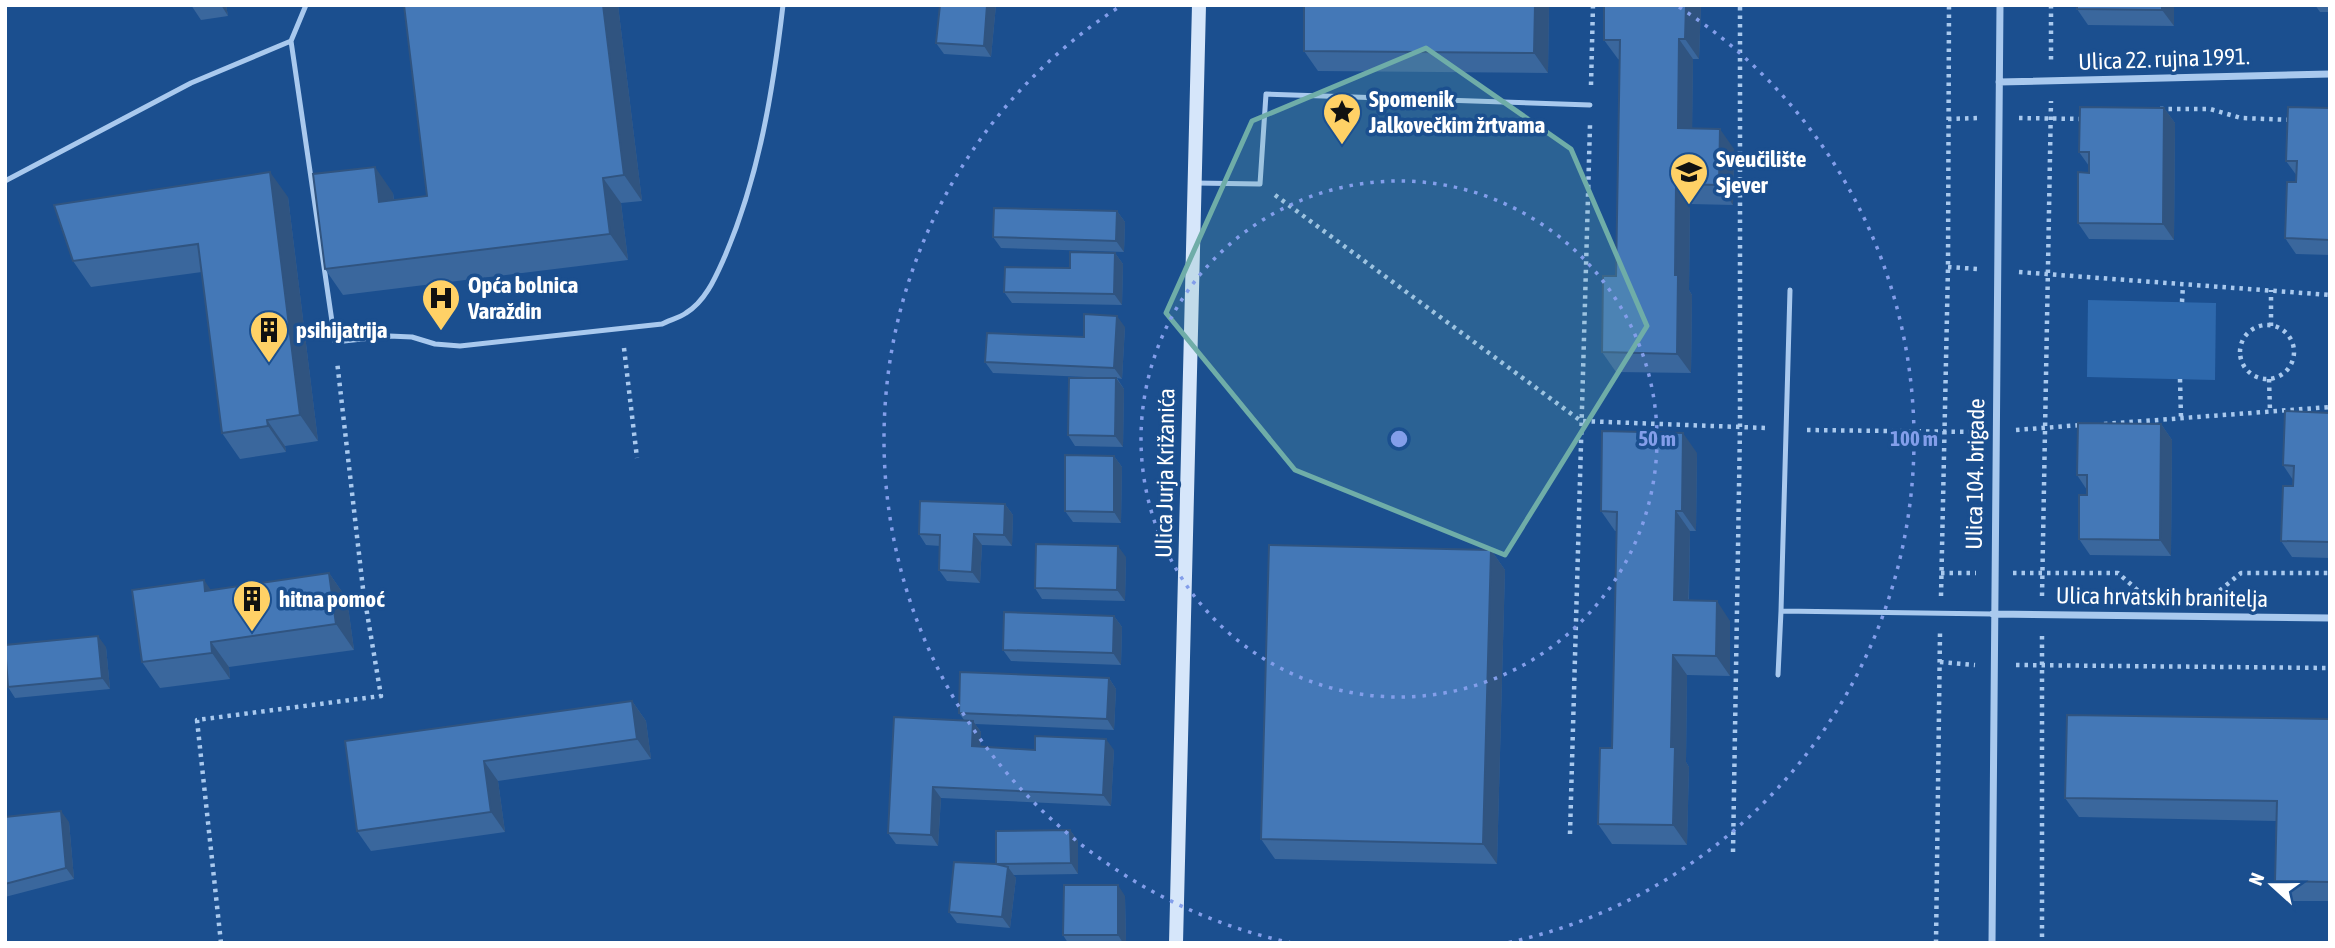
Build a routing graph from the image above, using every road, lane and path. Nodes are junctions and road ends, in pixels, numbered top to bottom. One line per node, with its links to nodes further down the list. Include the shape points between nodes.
1 (306, 5): 9 (lane)
2 (783, 5): 32 (lane, via 760,151 739,223 712,285 686,313 662,324)
3 (1199, 5): 21 (street, Ulica Jurja Križanića)
4 (1593, 5): 13 (path)
5 (1741, 5): 42 (path)
6 (1949, 5): 16 (path)
7 (2000, 5): 12 (street, Ulica 104. brigade)
8 (2051, 5): 11 (path)
9 (291, 41): 20 (lane, via 191,83); 33 (lane)
10 (2330, 74): 11 (street, Ulica 22. rujna 1991.)
11 (2051, 81): 12 (street, Ulica 22. rujna 1991.); 17 (path)
12 (1999, 82): 15 (street, Ulica 104. brigade)
13 (1590, 105): 22 (lane, via 1266,94); 39 (path)
14 (2152, 112): 19 (path, via 2210,109 2241,118)
15 (2000, 118): 16 (path); 17 (path); 24 (street, Ulica 104. brigade)
16 (1948, 119): 23 (path)
17 (2051, 119): 18 (path); 25 (path)
18 (2091, 119)
19 (2304, 120)
20 (5, 181)
21 (1194, 183): 22 (lane); 67 (street, Ulica Jurja Križanića)
22 (1260, 184): 39 (path)
23 (1948, 267): 24 (path); 46 (path)
24 (1997, 271): 25 (path); 45 (street, Ulica 104. brigade)
25 (2049, 275): 26 (path); 43 (path)
26 (2183, 285): 28 (path); 30 (path)
27 (1790, 290): 44 (lane)
28 (2272, 290): 29 (path); 31 (path)
29 (2330, 295)
30 (2182, 302)
31 (2271, 326): 35 (path, via 2287,334 2294,352 2286,372); 35 (path, via 2247,335 2241,354 2250,373)
32 (622, 328): 33 (lane, via 460,346 389,336); 47 (path)
33 (335, 342): 66 (path, via 363,589 381,696 197,720)
34 (2180, 379): 38 (path)
35 (2269, 379): 37 (path)
36 (2330, 407): 37 (path)
37 (2270, 411): 38 (path)
38 (2181, 418): 40 (path)
39 (1581, 421): 42 (path); 64 (path)
40 (2100, 424)
41 (2087, 425): 43 (path)
42 (1740, 427): 44 (path); 65 (path)
43 (2046, 428): 45 (path); 48 (path)
44 (1786, 429): 46 (path); 54 (lane)
45 (1995, 432): 46 (path); 50 (street, Ulica 104. brigade)
46 (1943, 433): 49 (path)
47 (637, 458)
48 (2043, 572): 50 (path); 53 (path, via 2118,573); 57 (path)
49 (1941, 573): 50 (path); 55 (path)
50 (1994, 573): 56 (street, Ulica 104. brigade)
51 (2330, 573): 52 (path, via 2241,573)
52 (2212, 597)
53 (2147, 599)
54 (1782, 611): 55 (lane); 63 (lane)
55 (1941, 613): 56 (lane); 59 (path)
56 (1993, 614): 57 (street, Ulica hrvatskih branitelja); 61 (street, Ulica 104. brigade)
57 (2042, 614): 58 (street, Ulica hrvatskih branitelja); 60 (path)
58 (2330, 618)
59 (1940, 662): 61 (path); 68 (path)
60 (2042, 665): 61 (path); 62 (path); 70 (path)
61 (1993, 666): 69 (street, Ulica 104. brigade)
62 (2330, 668)
63 (1778, 675)
64 (1570, 834)
65 (1733, 852)
66 (220, 943)
67 (1176, 943)
68 (1936, 943)
69 (1992, 943)
70 (2042, 943)

